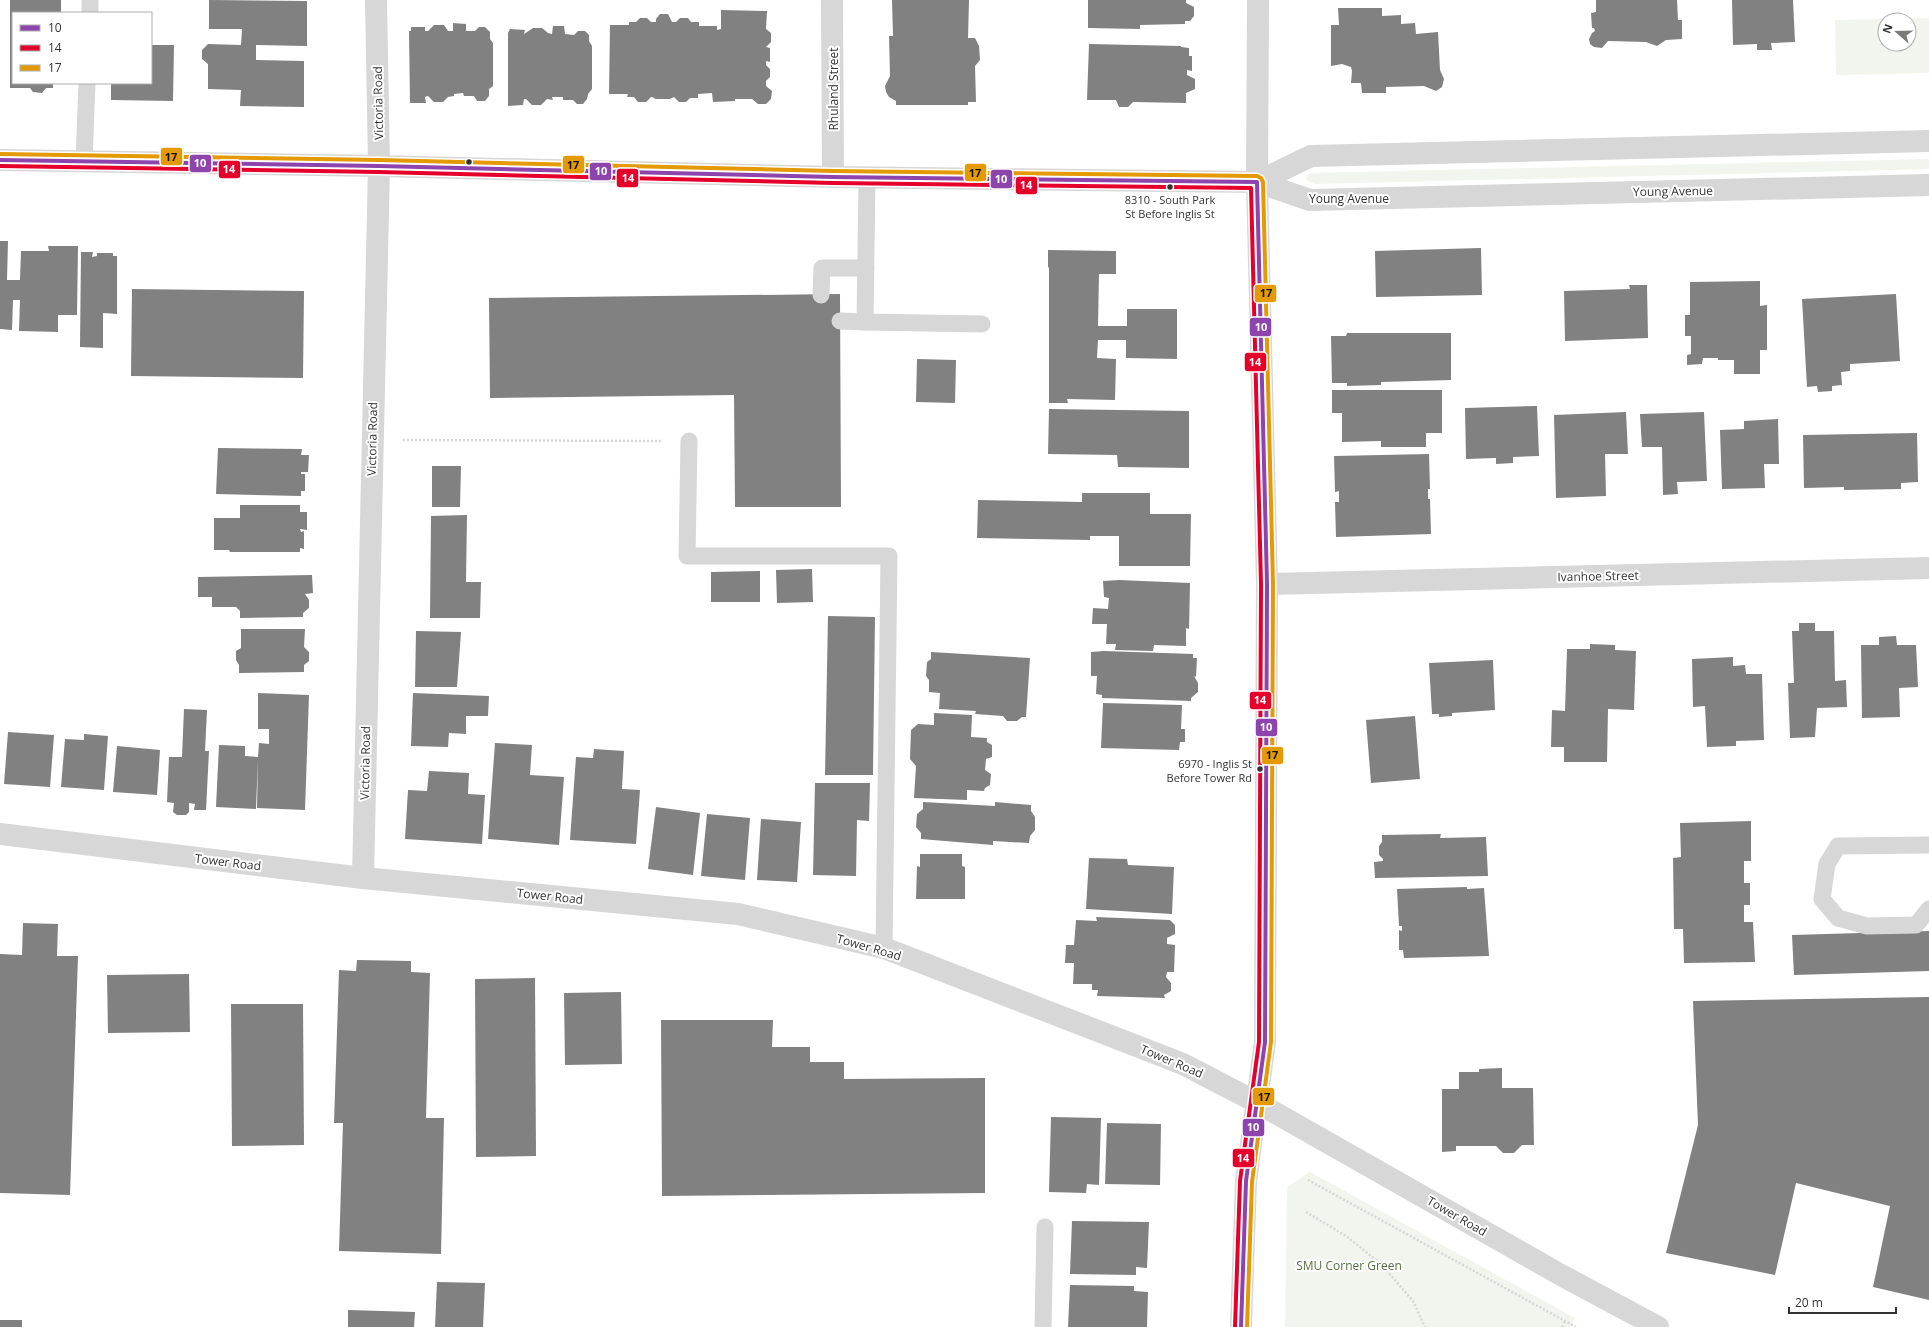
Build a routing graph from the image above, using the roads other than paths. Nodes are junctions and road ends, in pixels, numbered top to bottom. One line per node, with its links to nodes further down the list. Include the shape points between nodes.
1 (90, 0): 5 (lane)
2 (376, 0): 10 (street, Victoria Road)
3 (832, 0): 11 (street, Rhuland Street)
4 (1258, 0): 13 (street)
5 (90, 12)
6 (87, 84): 9 (lane)
7 (1929, 141): 13 (street, via 1311,156)
8 (0, 160): 9 (street)
9 (84, 161): 10 (street)
10 (378, 166): 11 (street); 25 (street, Victoria Road)
11 (833, 177): 12 (street)
12 (867, 178): 13 (street); 15 (lane)
13 (1257, 182): 14 (street, Young Avenue, via 1310,200); 22 (street)
14 (1929, 185)
15 (866, 268): 16 (lane, via 822,268); 18 (lane)
16 (821, 295)
17 (840, 321): 18 (lane)
18 (865, 322): 19 (lane)
19 (982, 324)
20 (689, 441): 27 (lane, via 687,556 889,556)
21 (1929, 568): 22 (street, Ivanhoe Street)
22 (1267, 584): 28 (street, via 1265,1042)
23 (0, 834): 25 (street, Tower Road)
24 (1929, 845): 26 (lane, via 1838,846 1827,864 1822,900 1838,918 1867,926 1916,925)
25 (363, 878): 27 (street, Tower Road, via 738,914)
26 (1929, 909)
27 (884, 948): 28 (street, Tower Road, via 1183,1064)
28 (1256, 1102): 31 (street, via 1246,1181); 32 (street, Tower Road)
29 (1045, 1227): 30 (lane)
30 (1043, 1327)
31 (1241, 1327)
32 (1658, 1327)

